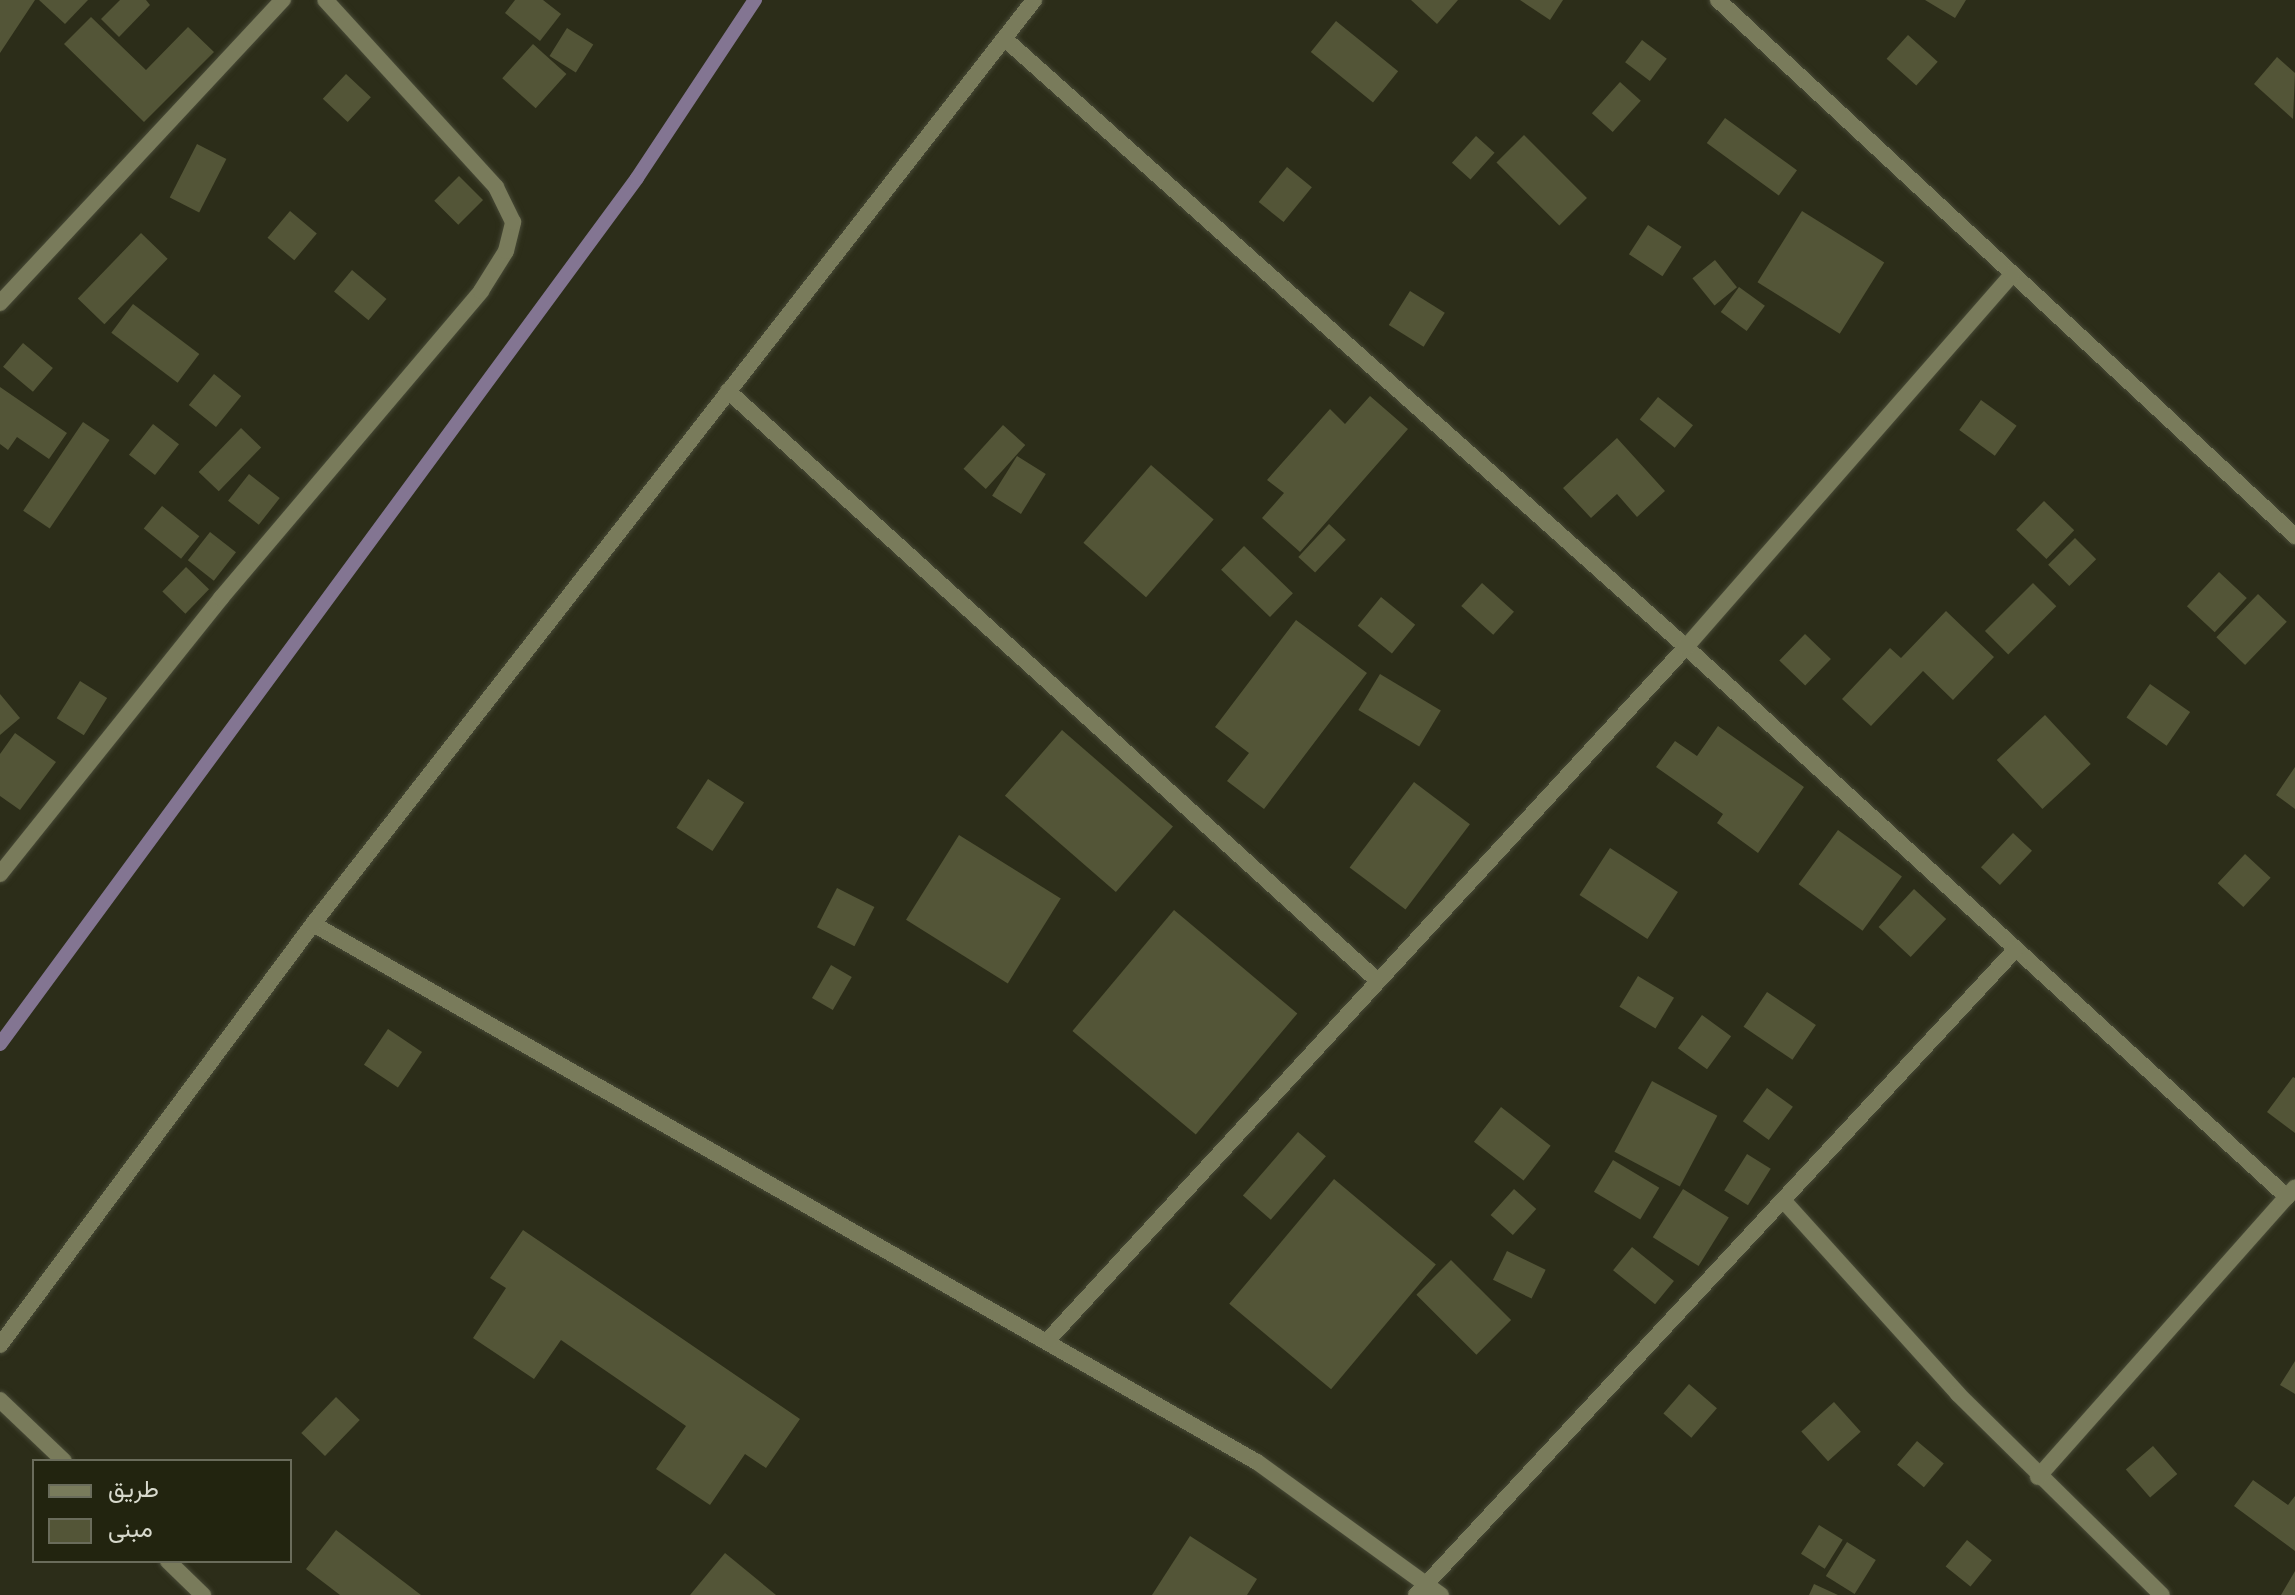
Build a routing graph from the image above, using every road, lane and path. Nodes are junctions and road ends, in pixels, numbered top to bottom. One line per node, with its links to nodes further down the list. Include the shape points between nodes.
1 (283, 0): 7 (street)
2 (325, 0): 11 (street, via 496,187 513,222 506,251 481,291 221,598)
3 (1034, 0): 5 (street)
4 (1718, 0): 6 (street)
5 (1005, 39): 8 (street); 10 (street)
6 (2012, 275): 9 (street); 10 (street)
7 (0, 303)
8 (728, 391): 12 (street); 14 (street)
9 (2295, 536)
10 (1686, 647): 13 (street); 14 (street)
11 (0, 874)
12 (313, 924): 17 (street); 18 (street)
13 (2015, 950): 15 (street); 16 (street)
14 (1378, 981): 17 (street)
15 (2291, 1192): 21 (street)
16 (1783, 1200): 21 (street); 23 (street)
17 (1049, 1339): 23 (street, via 1257,1462)
18 (0, 1345)
19 (0, 1400): 20 (street)
20 (62, 1459)
21 (2038, 1477): 26 (street)
22 (170, 1563): 24 (street)
23 (1421, 1589): 25 (street)
24 (203, 1595)
25 (1441, 1595)
26 (2162, 1595)

